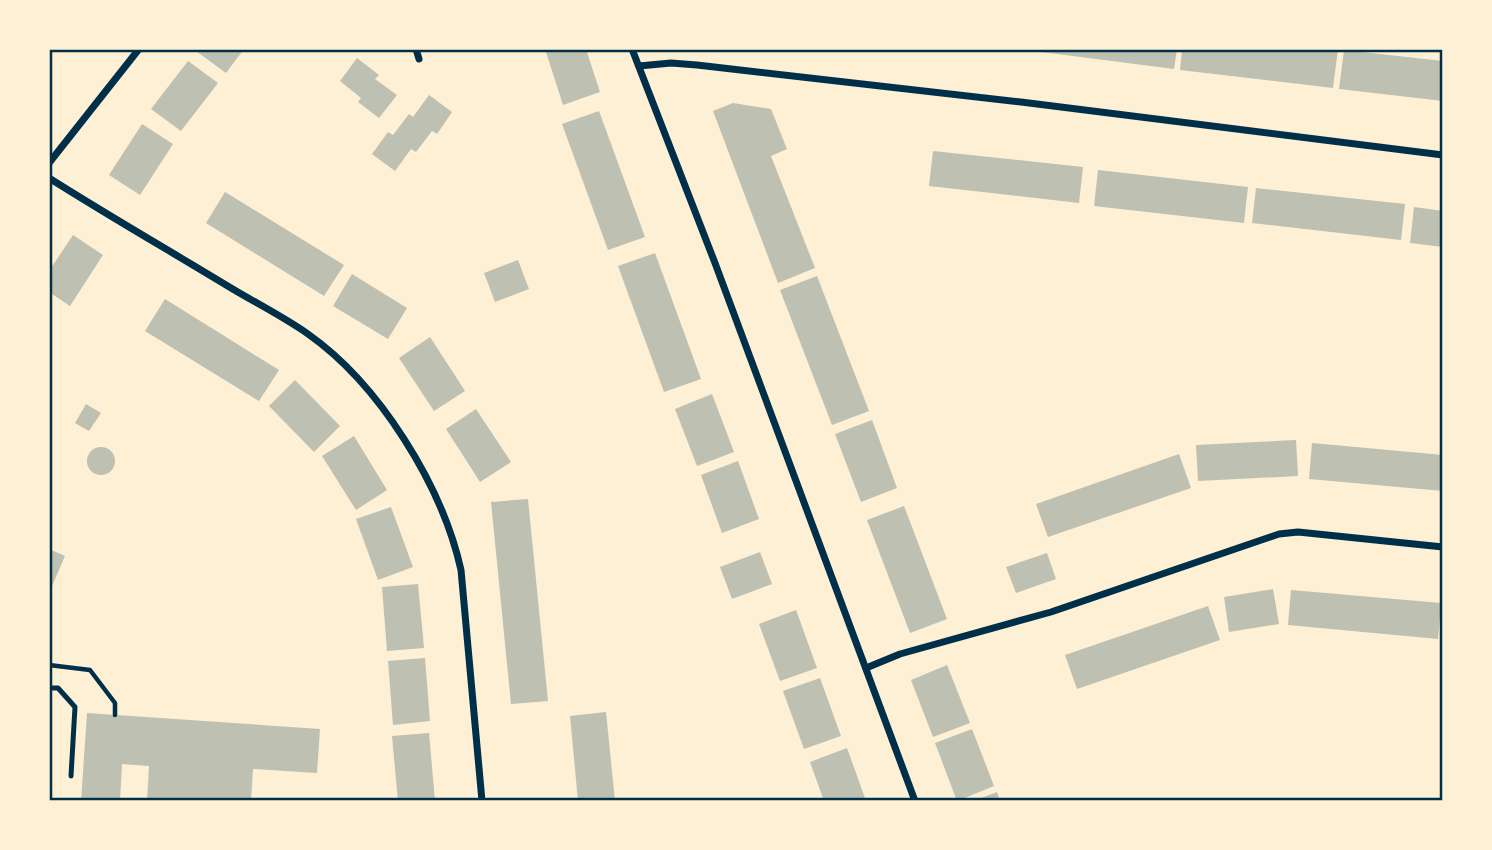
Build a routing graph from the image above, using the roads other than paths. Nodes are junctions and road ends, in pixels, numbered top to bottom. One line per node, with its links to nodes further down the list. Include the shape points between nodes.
1 (139, 49): 7 (street)
2 (416, 49): 4 (street)
3 (632, 49): 5 (street)
4 (419, 59)
5 (639, 66): 6 (street, via 697,65); 10 (street)
6 (1443, 155)
7 (49, 163)
8 (49, 178): 13 (street, via 308,334 382,407 433,490 455,545)
9 (1443, 547): 10 (street, via 1279,534 1051,612 900,654)
10 (866, 668): 14 (street)
11 (49, 688): 12 (lane, via 58,688 75,707)
12 (71, 776)
13 (482, 801)
14 (915, 801)

